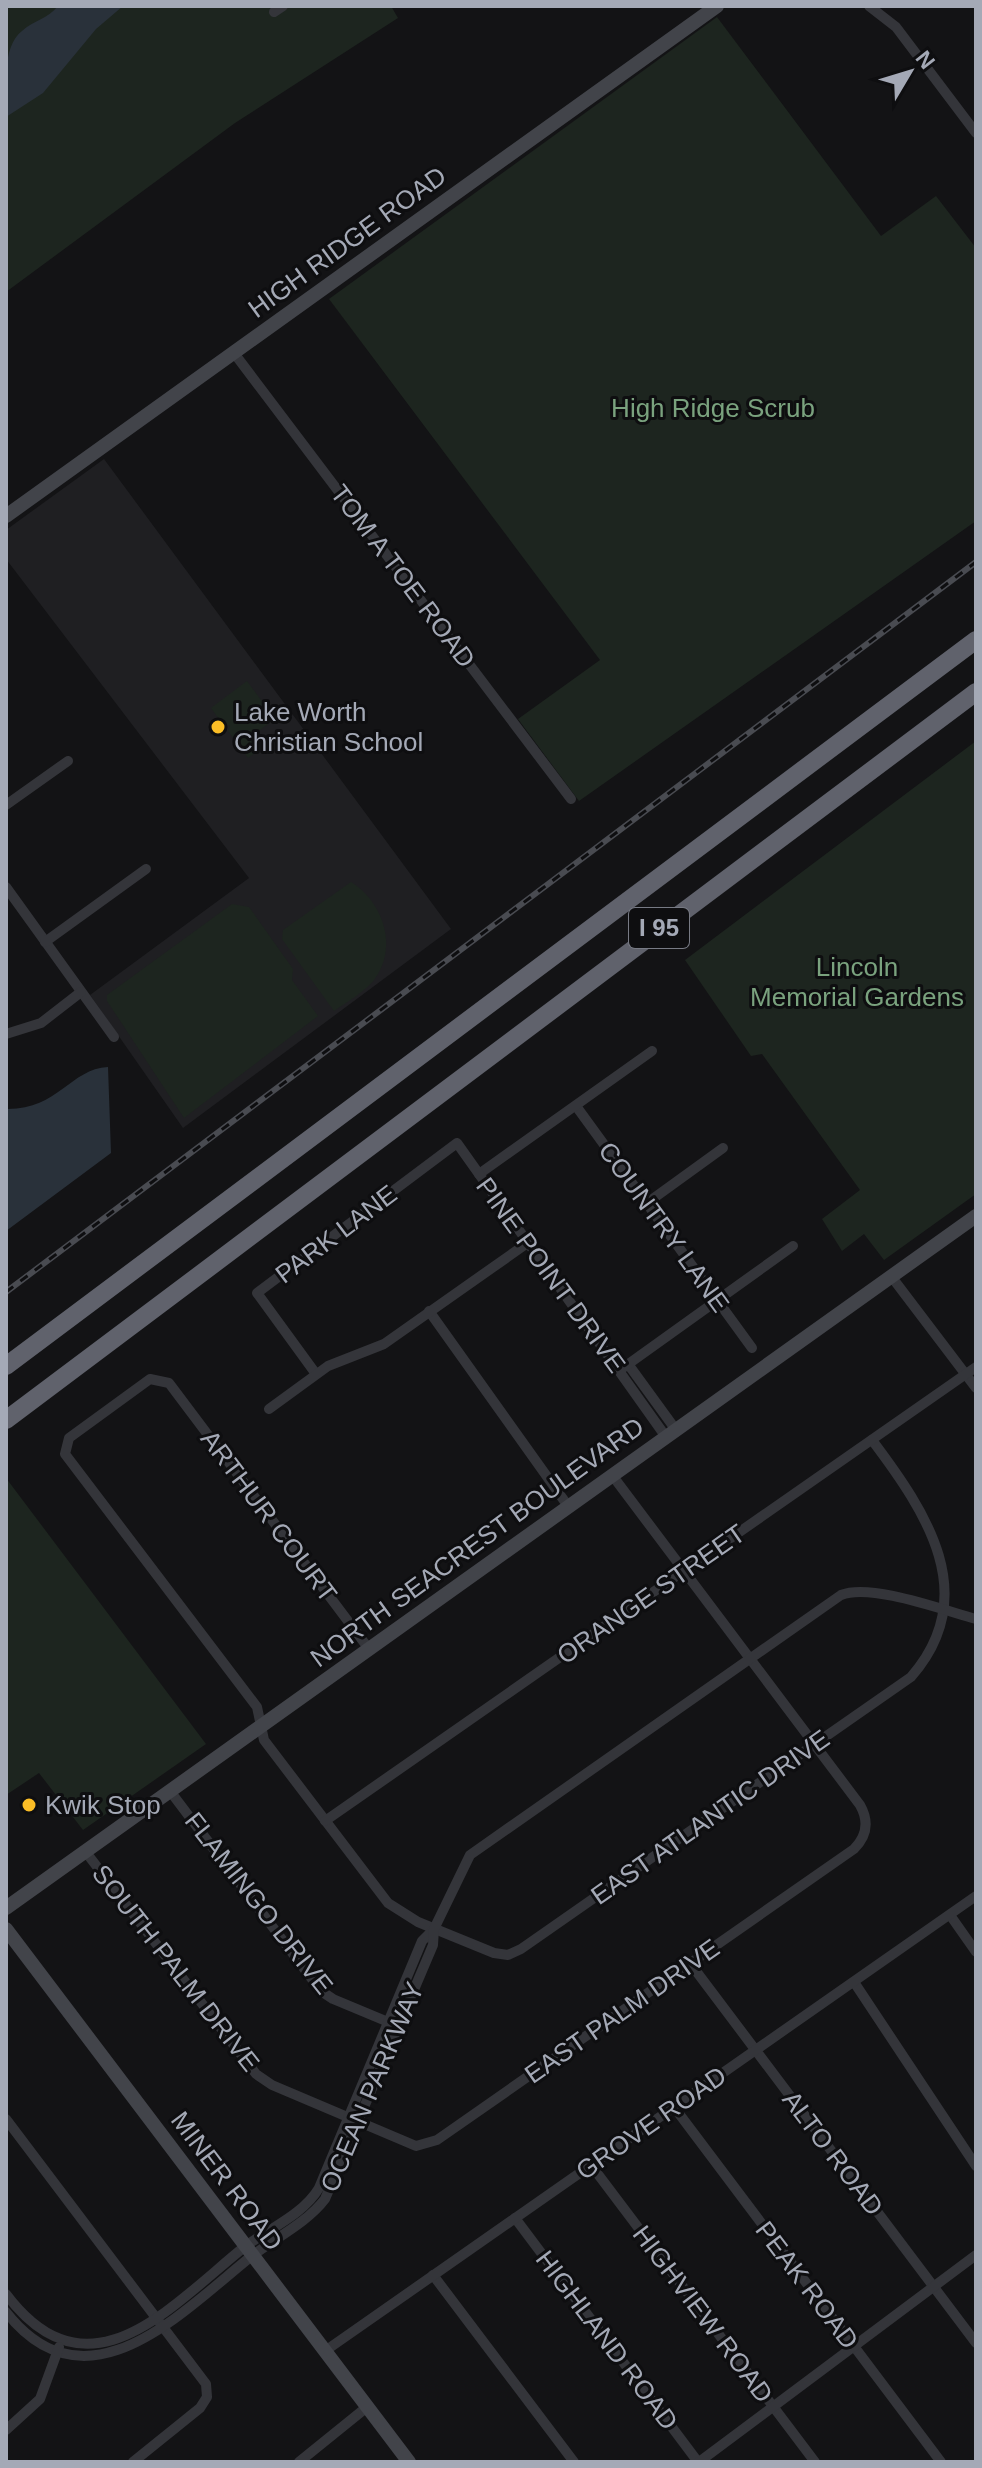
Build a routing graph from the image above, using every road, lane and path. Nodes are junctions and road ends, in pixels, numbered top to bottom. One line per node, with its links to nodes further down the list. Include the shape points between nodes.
1 (717, 6): 4 (street, HIGH RIDGE ROAD)
2 (869, 6): 3 (street, via 896,27)
3 (976, 133)
4 (234, 353): 5 (street, HIGH RIDGE ROAD); 9 (street, TOM A TOE ROAD)
5 (6, 516)
6 (976, 640): 32 (highway, I 95)
7 (976, 692): 39 (highway, I 95)
8 (68, 761): 10 (street)
9 (571, 799)
10 (6, 805)
11 (146, 869): 15 (street)
12 (6, 887): 13 (street)
13 (18, 904): 14 (street); 15 (street)
14 (7, 912)
15 (45, 942): 16 (street)
16 (81, 992): 17 (street, via 41,1023); 18 (street)
17 (6, 1034)
18 (114, 1037)
19 (652, 1051): 20 (street)
20 (576, 1106): 23 (street); 24 (street, COUNTRY LANE)
21 (457, 1143): 23 (street, PINE POINT DRIVE); 35 (street, PARK LANE, via 257,1293)
22 (723, 1148): 24 (street)
23 (479, 1174): 26 (street, PINE POINT DRIVE)
24 (647, 1203): 29 (street, COUNTRY LANE)
25 (976, 1216): 28 (street, NORTH SEACREST BOULEVARD)
26 (526, 1244): 30 (street); 33 (street, PINE POINT DRIVE)
27 (793, 1246): 29 (street)
28 (891, 1276): 36 (street); 40 (street, NORTH SEACREST BOULEVARD)
29 (717, 1300): 31 (street, COUNTRY LANE); 33 (street)
30 (429, 1311): 35 (street, via 384,1344); 43 (street)
31 (752, 1348)
32 (6, 1366)
33 (624, 1367): 40 (street, PINE POINT DRIVE)
34 (976, 1367): 36 (street, ORANGE STREET)
35 (316, 1374): 38 (street)
36 (965, 1374): 37 (street); 41 (street, ORANGE STREET)
37 (976, 1388)
38 (269, 1409)
39 (6, 1420)
40 (671, 1433): 42 (street, NORTH SEACREST BOULEVARD)
41 (872, 1440): 44 (street); 45 (street, ORANGE STREET)
42 (612, 1475): 43 (street, NORTH SEACREST BOULEVARD); 45 (street)
43 (568, 1506): 49 (street, NORTH SEACREST BOULEVARD)
44 (952, 1555)
45 (684, 1571): 50 (street); 54 (street, ORANGE STREET)
46 (956, 1577): 47 (street)
47 (954, 1613): 48 (street, OCEAN PARKWAY); 50 (street, OCEAN PARKWAY, via 849,1592); 52 (street, EAST ATLANTIC DRIVE, via 942,1644 922,1668)
48 (976, 1619)
49 (369, 1649): 51 (street, NORTH SEACREST BOULEVARD); 51 (street, ARTHUR COURT, via 169,1383 150,1379 69,1438 65,1454 257,1707)
50 (749, 1658): 52 (street); 60 (street, OCEAN PARKWAY, via 470,1855)
51 (262, 1726): 53 (street, NORTH SEACREST BOULEVARD); 54 (street, via 264,1740)
52 (814, 1744): 60 (street, EAST ATLANTIC DRIVE, via 515,1953 494,1953); 62 (street, EAST PALM DRIVE, via 860,1805 866,1824 863,1838)
53 (170, 1791): 55 (street, NORTH SEACREST BOULEVARD); 64 (street, FLAMINGO DRIVE, via 321,1991)
54 (325, 1821): 60 (street, via 388,1903)
55 (85, 1851): 57 (street, NORTH SEACREST BOULEVARD); 68 (street, SOUTH PALM DRIVE, via 256,2074)
56 (976, 1896): 58 (street, GROVE ROAD)
57 (6, 1908)
58 (950, 1915): 61 (street); 63 (street, GROVE ROAD)
59 (6, 1929): 72 (street, MINER ROAD)
60 (434, 1929): 64 (street, OCEAN PARKWAY, via 422,1941)
61 (976, 1952)
62 (690, 1963): 65 (street, ALTO ROAD); 68 (street, EAST PALM DRIVE, via 430,2144 410,2144)
63 (854, 1982): 65 (street, GROVE ROAD); 70 (street)
64 (394, 2024): 68 (street, OCEAN PARKWAY)
65 (755, 2050): 66 (street, GROVE ROAD); 75 (street, ALTO ROAD)
66 (674, 2107): 69 (street, GROVE ROAD); 81 (street, PEAK ROAD)
67 (6, 2119): 78 (street)
68 (352, 2120): 72 (street, OCEAN PARKWAY, via 321,2204)
69 (591, 2165): 71 (street, GROVE ROAD); 84 (street, HIGHVIEW ROAD)
70 (976, 2166)
71 (515, 2218): 74 (street, GROVE ROAD); 90 (street, HIGHLAND ROAD)
72 (250, 2251): 78 (street, OCEAN PARKWAY); 82 (street, MINER ROAD)
73 (976, 2255): 75 (street)
74 (433, 2275): 82 (street, GROVE ROAD); 89 (street)
75 (933, 2287): 79 (street, ALTO ROAD); 81 (street)
76 (6, 2294): 80 (street, OCEAN PARKWAY)
77 (6, 2312): 80 (street, OCEAN PARKWAY, via 23,2331)
78 (160, 2323): 80 (street, OCEAN PARKWAY, via 133,2346 104,2355); 86 (street, via 206,2384 207,2397)
79 (976, 2343)
80 (60, 2345): 85 (street, via 35,2407)
81 (854, 2347): 84 (street); 92 (street, PEAK ROAD)
82 (325, 2351): 83 (street, MINER ROAD)
83 (367, 2407): 87 (street); 88 (street, MINER ROAD)
84 (774, 2408): 90 (street); 91 (street, HIGHVIEW ROAD)
85 (6, 2430)
86 (133, 2462)
87 (299, 2462)
88 (409, 2462)
89 (574, 2462)
90 (698, 2462)
91 (815, 2462)
92 (941, 2462)

